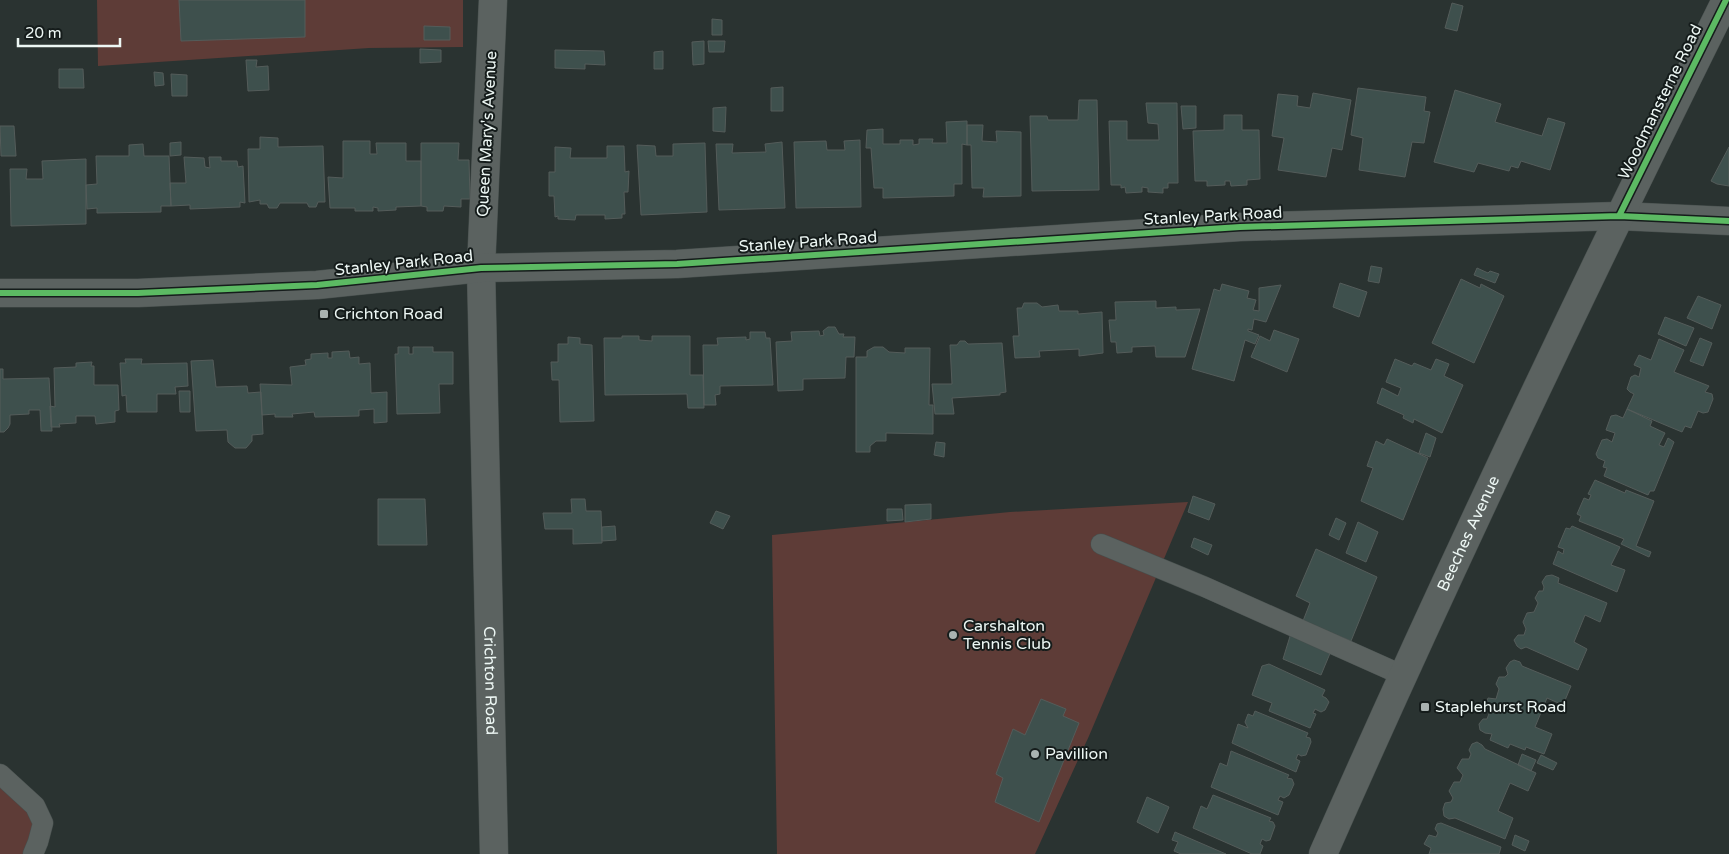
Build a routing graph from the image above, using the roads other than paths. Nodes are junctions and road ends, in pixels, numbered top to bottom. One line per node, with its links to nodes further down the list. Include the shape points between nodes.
1 (493, 0): 5 (street, Queen Mary's Avenue)
2 (1726, 0): 3 (street, Woodmansterne Road)
3 (1619, 216): 4 (street); 5 (street, Stanley Park Road, via 1240,227 677,264); 8 (street, Beeches Avenue)
4 (1729, 221)
5 (481, 268): 6 (street, Stanley Park Road, via 317,285 138,294); 11 (street, Crichton Road)
6 (0, 293)
7 (1101, 544): 8 (lane)
8 (1402, 675): 12 (street, Beeches Avenue)
9 (0, 774): 10 (lane, via 35,806 43,823)
10 (32, 854)
11 (494, 854)
12 (1323, 854)

